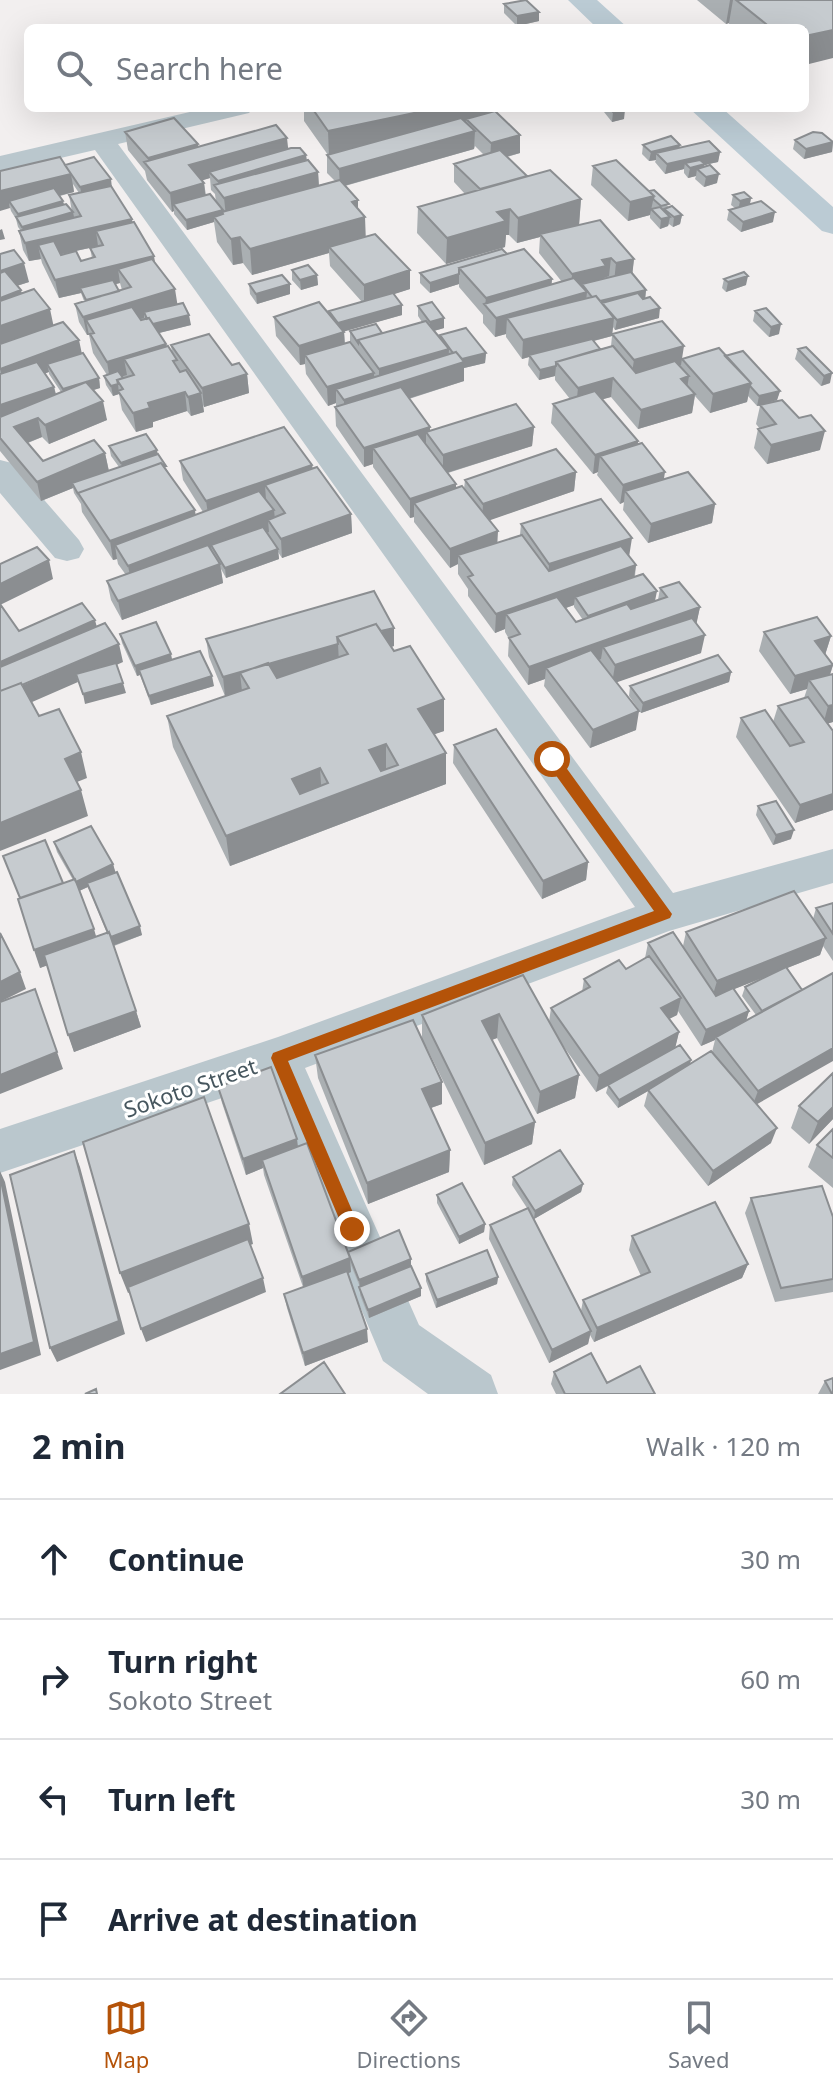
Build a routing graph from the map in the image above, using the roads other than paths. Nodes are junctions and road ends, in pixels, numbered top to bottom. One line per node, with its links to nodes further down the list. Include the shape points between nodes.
1 (581, 0): 2 (main road)
2 (609, 24)
3 (223, 112): 5 (street)
4 (708, 112): 7 (main road)
5 (102, 141): 6 (street); 11 (street)
6 (0, 164)
7 (833, 224)
8 (0, 471): 9 (street)
9 (67, 549)
10 (833, 866): 11 (street, Sokoto Street)
11 (664, 914): 12 (street, Sokoto Street)
12 (278, 1058): 13 (street, Sokoto Street); 14 (street, via 401,1343)
13 (0, 1151)
14 (472, 1394)

